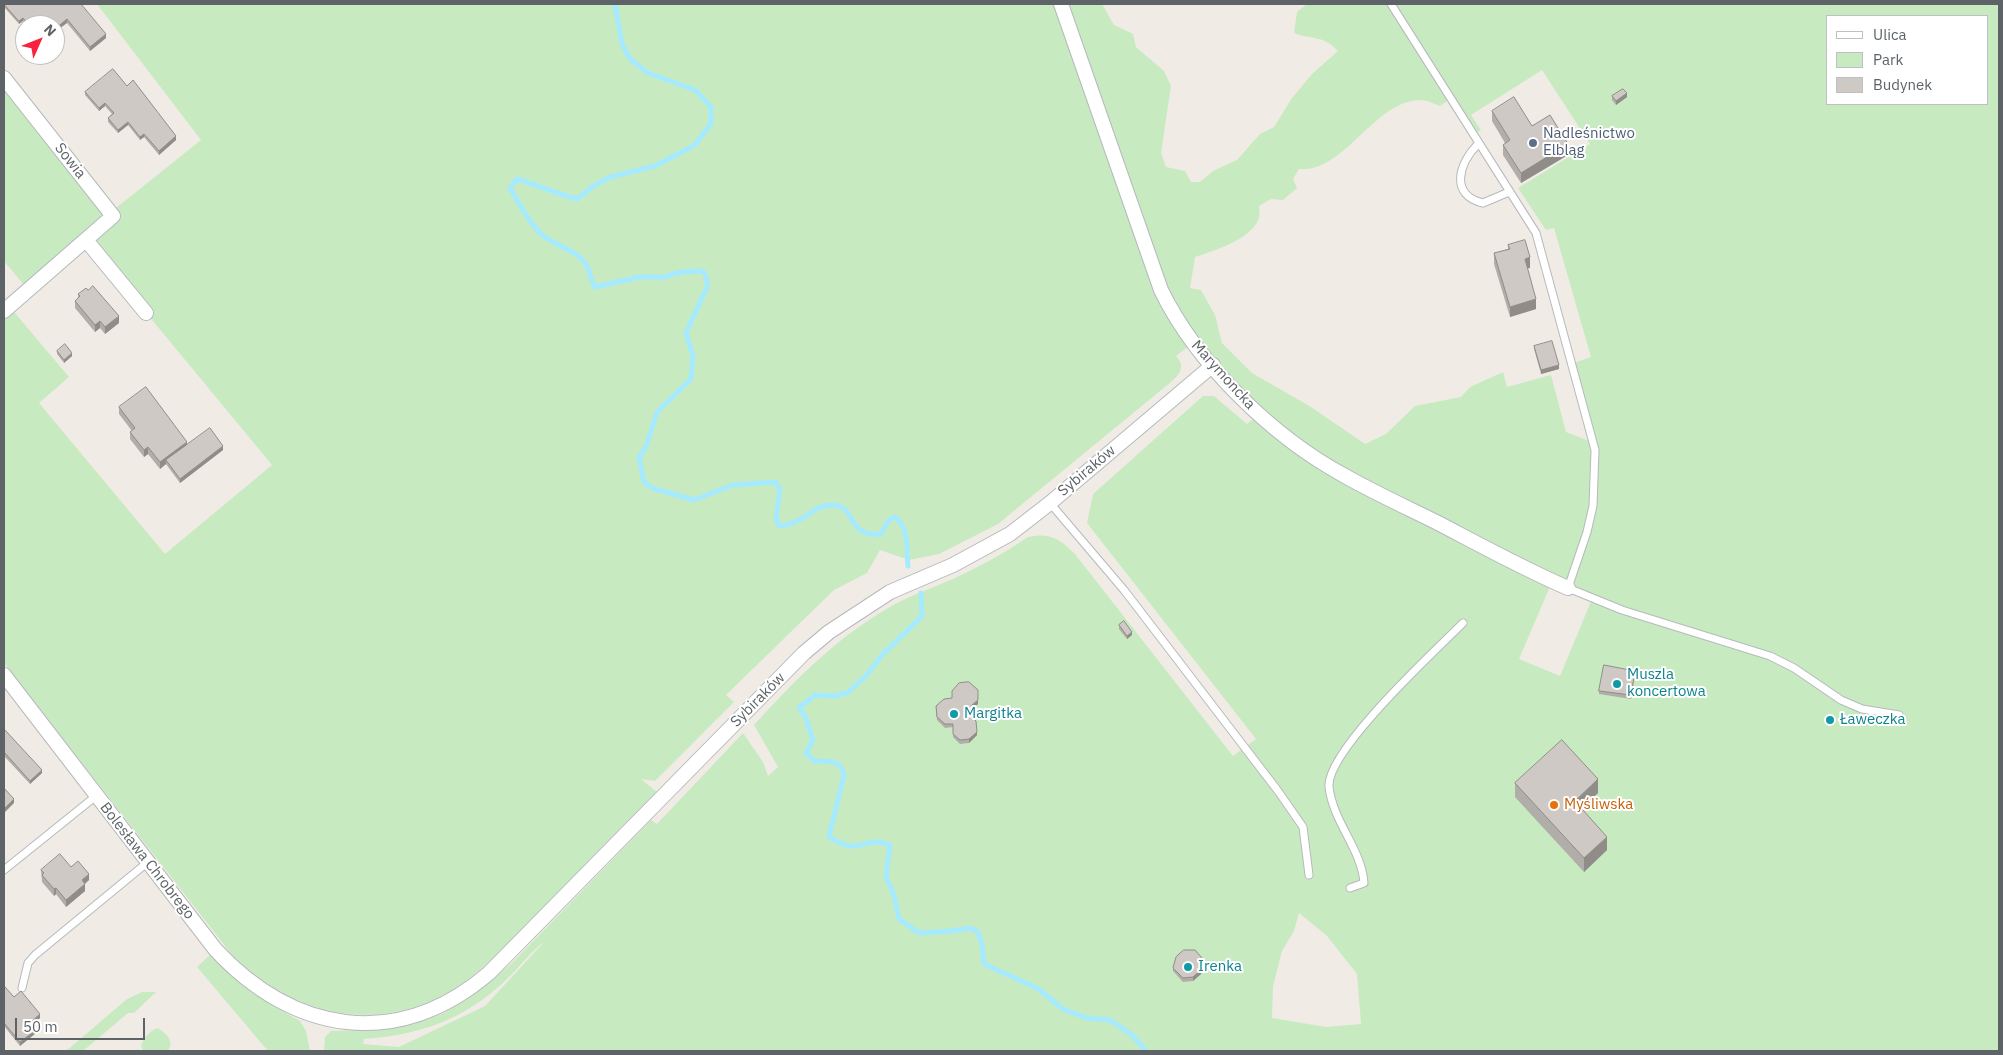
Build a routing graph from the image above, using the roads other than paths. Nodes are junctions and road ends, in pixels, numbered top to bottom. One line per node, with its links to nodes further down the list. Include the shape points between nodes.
1 (1061, 4): 9 (street, Marymoncka, via 1160,290 1182,328)
2 (1391, 4): 4 (lane)
3 (4, 78): 6 (street, Sowia, via 113,216)
4 (1478, 144): 5 (lane); 5 (lane, via 1461,169 1464,189 1471,198 1483,203)
5 (1509, 192): 11 (lane, via 1536,233 1594,450 1593,506)
6 (86, 240): 7 (street, Sowia); 8 (street)
7 (4, 311)
8 (146, 313)
9 (1212, 365): 10 (street, Sybiraków); 11 (street, Marymoncka, via 1259,414 1327,466)
10 (1050, 503): 18 (lane, via 1124,590 1278,791 1303,827); 21 (street, Sybiraków, via 996,542 890,592 829,632 804,653 508,955 471,988 439,1006 400,1019 361,1022)
11 (1568, 588): 14 (lane, via 1622,610 1770,656 1841,700 1862,709)
12 (1463, 623): 19 (lane, via 1385,702 1341,753 1329,784 1332,803 1363,870 1364,883)
13 (4, 675): 15 (street, Bolesława Chrobrego)
14 (1898, 715)
15 (96, 796): 16 (street, Bolesława Chrobrego); 17 (lane)
16 (148, 862): 20 (lane, via 34,955); 21 (street, Bolesława Chrobrego, via 236,971 274,999)
17 (4, 870)
18 (1309, 875)
19 (1350, 888)
20 (22, 988)
21 (316, 1016)

